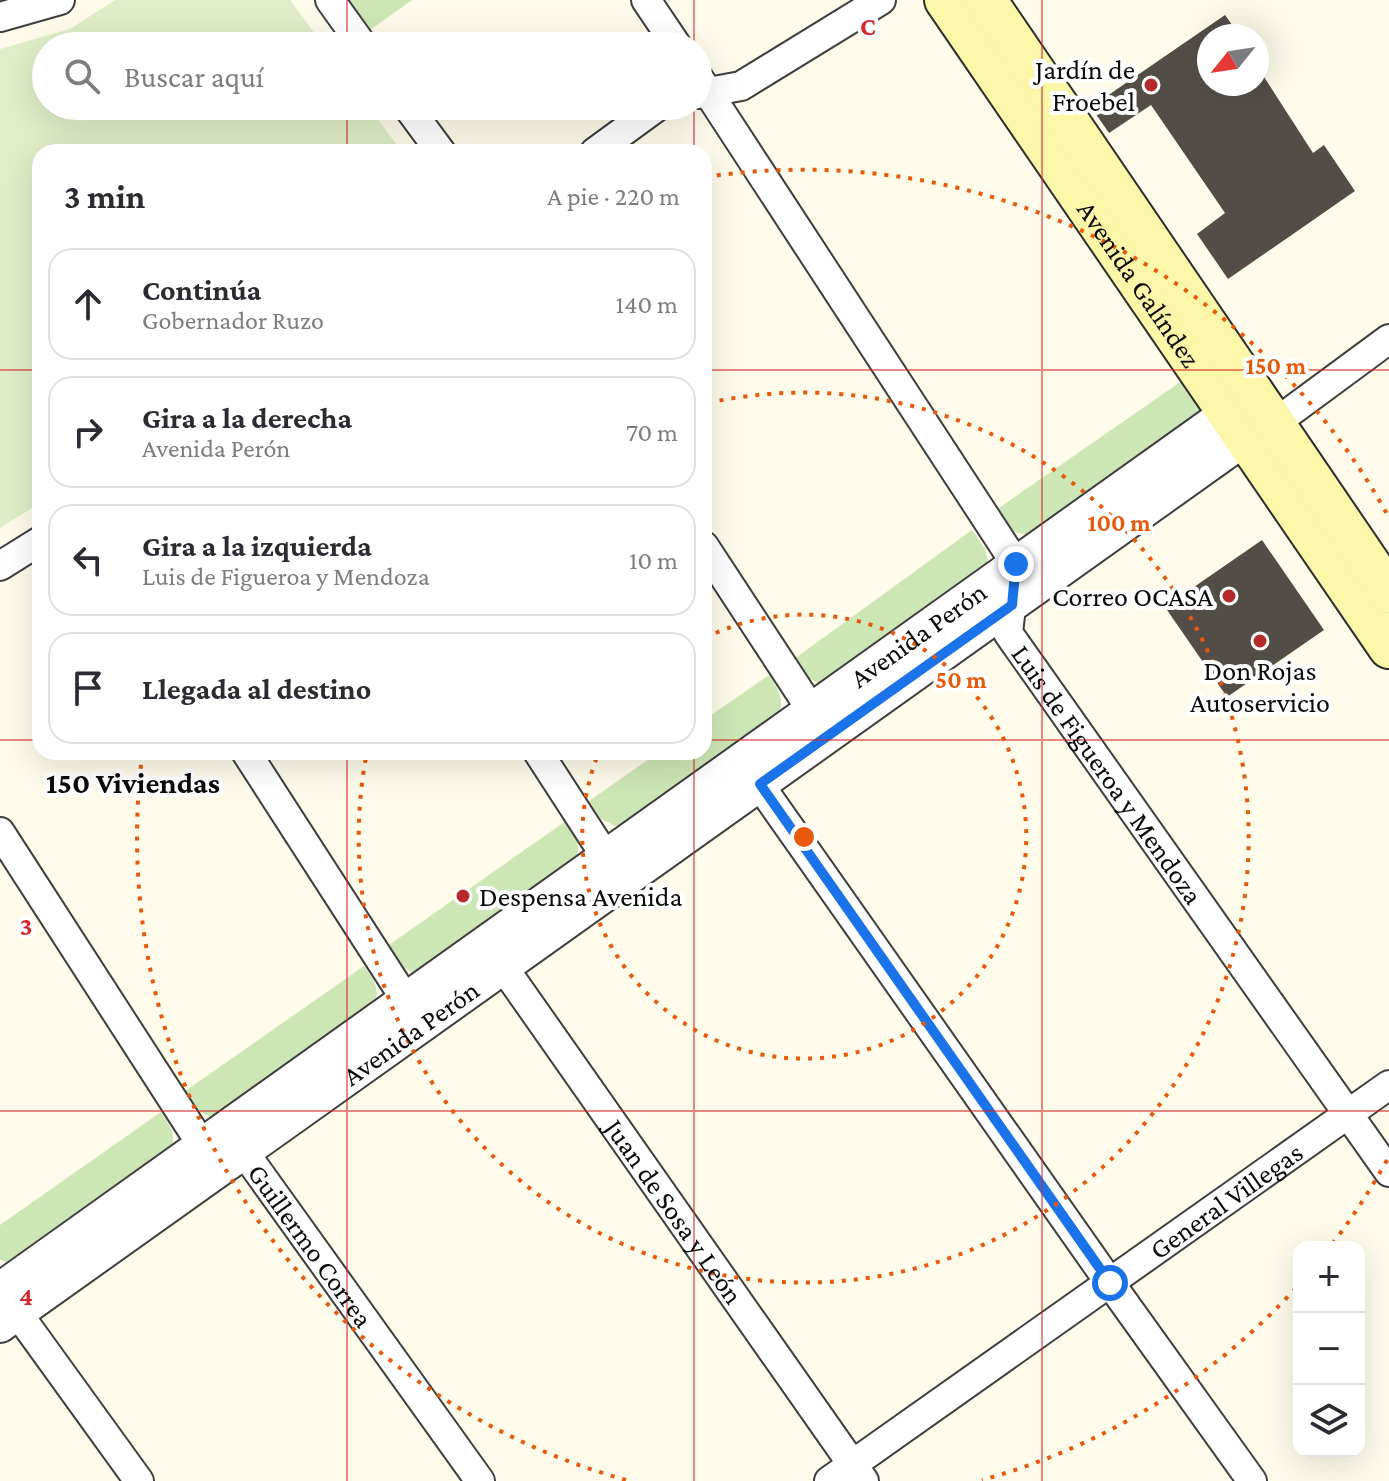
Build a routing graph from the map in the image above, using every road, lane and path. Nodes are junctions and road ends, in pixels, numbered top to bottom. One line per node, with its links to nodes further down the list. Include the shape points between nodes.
1 (60, 0): 7 (street)
2 (330, 0): 8 (street)
3 (646, 0): 9 (street)
4 (881, 0): 10 (street, via 741,86)
5 (945, 0): 17 (main road, Avenida Galíndez)
6 (986, 0): 17 (main road, Avenida Galíndez)
7 (15, 9)
8 (353, 32)
9 (668, 32)
10 (712, 87)
11 (712, 103): 20 (street)
12 (417, 120): 14 (street)
13 (639, 120): 15 (street)
14 (435, 144)
15 (606, 144)
16 (1389, 339): 17 (street)
17 (1249, 425): 20 (street, Avenida Perón); 22 (main road, Avenida Galíndez); 23 (street, Avenida Perón); 24 (main road, Avenida Galíndez)
18 (32, 546): 21 (street)
19 (712, 558): 25 (street)
20 (1016, 564): 23 (street, Luis de Figueroa y Mendoza); 25 (street, Avenida Perón)
21 (0, 566)
22 (1389, 592)
23 (1012, 605): 25 (street, Avenida Perón); 34 (street, Luis de Figueroa y Mendoza, via 1008,633)
24 (1389, 648)
25 (819, 723): 28 (street, Avenida Perón)
26 (251, 760): 32 (street)
27 (543, 760): 30 (street)
28 (751, 772): 30 (street, Avenida Perón); 31 (street, Avenida Perón); 38 (street)
29 (0, 832): 35 (street)
30 (606, 857): 31 (street, Avenida Perón)
31 (495, 955): 32 (street, Avenida Perón); 36 (street, Avenida Perón); 40 (street, Juan de Sosa y León)
32 (406, 1000): 35 (street, Avenida Perón)
33 (1389, 1085): 34 (street, General Villegas)
34 (1348, 1115): 37 (street, Luis de Figueroa y Mendoza); 38 (street, General Villegas)
35 (202, 1145): 36 (street, Guillermo Correa); 39 (street, Avenida Perón)
36 (244, 1152): 39 (street, Avenida Perón); 42 (street, Guillermo Correa)
37 (1389, 1172)
38 (1110, 1283): 40 (street, General Villegas); 44 (street)
39 (5, 1304): 41 (street)
40 (858, 1473): 43 (street, General Villegas)
41 (139, 1481)
42 (480, 1481)
43 (829, 1481)
44 (1252, 1481)

